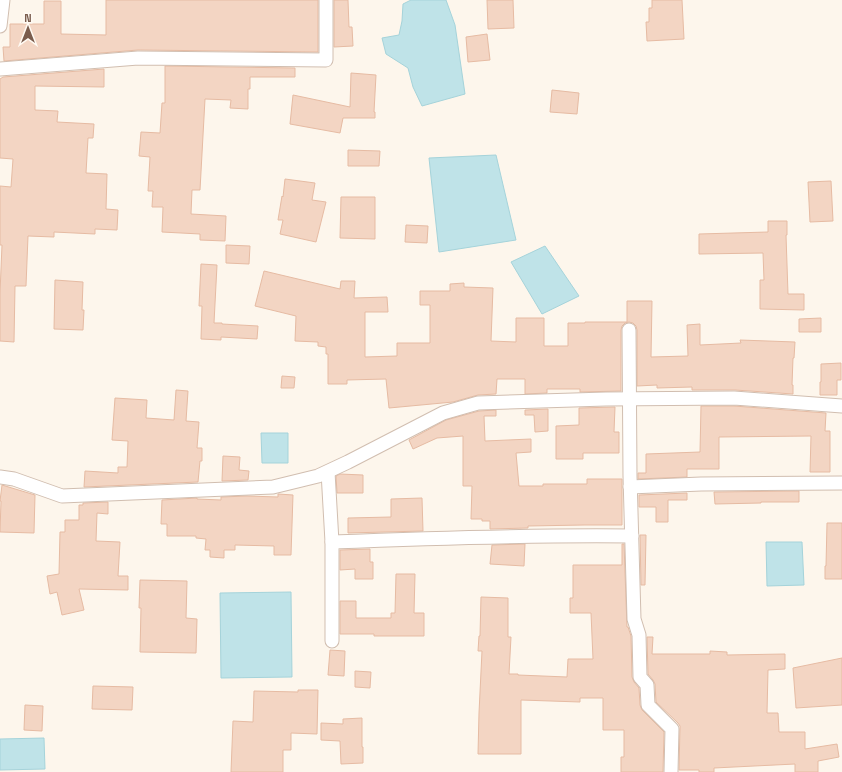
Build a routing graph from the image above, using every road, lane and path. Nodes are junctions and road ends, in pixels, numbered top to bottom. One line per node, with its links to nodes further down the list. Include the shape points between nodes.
1 (3, 0): 3 (street)
2 (326, 0): 4 (street, via 326,60 138,58)
3 (0, 26)
4 (0, 70)
5 (629, 330): 6 (street)
6 (630, 399): 7 (street, via 734,398); 8 (street, via 478,403 444,413); 11 (street)
7 (842, 406)
8 (328, 472): 9 (street, via 274,487 62,496 14,479); 13 (street)
9 (0, 477)
10 (842, 484): 11 (street)
11 (630, 487): 12 (street)
12 (632, 536): 13 (street, via 518,536); 15 (street, via 634,619 639,635 640,677 647,685 648,705 672,729)
13 (332, 542): 14 (street)
14 (332, 641)
15 (671, 772)

